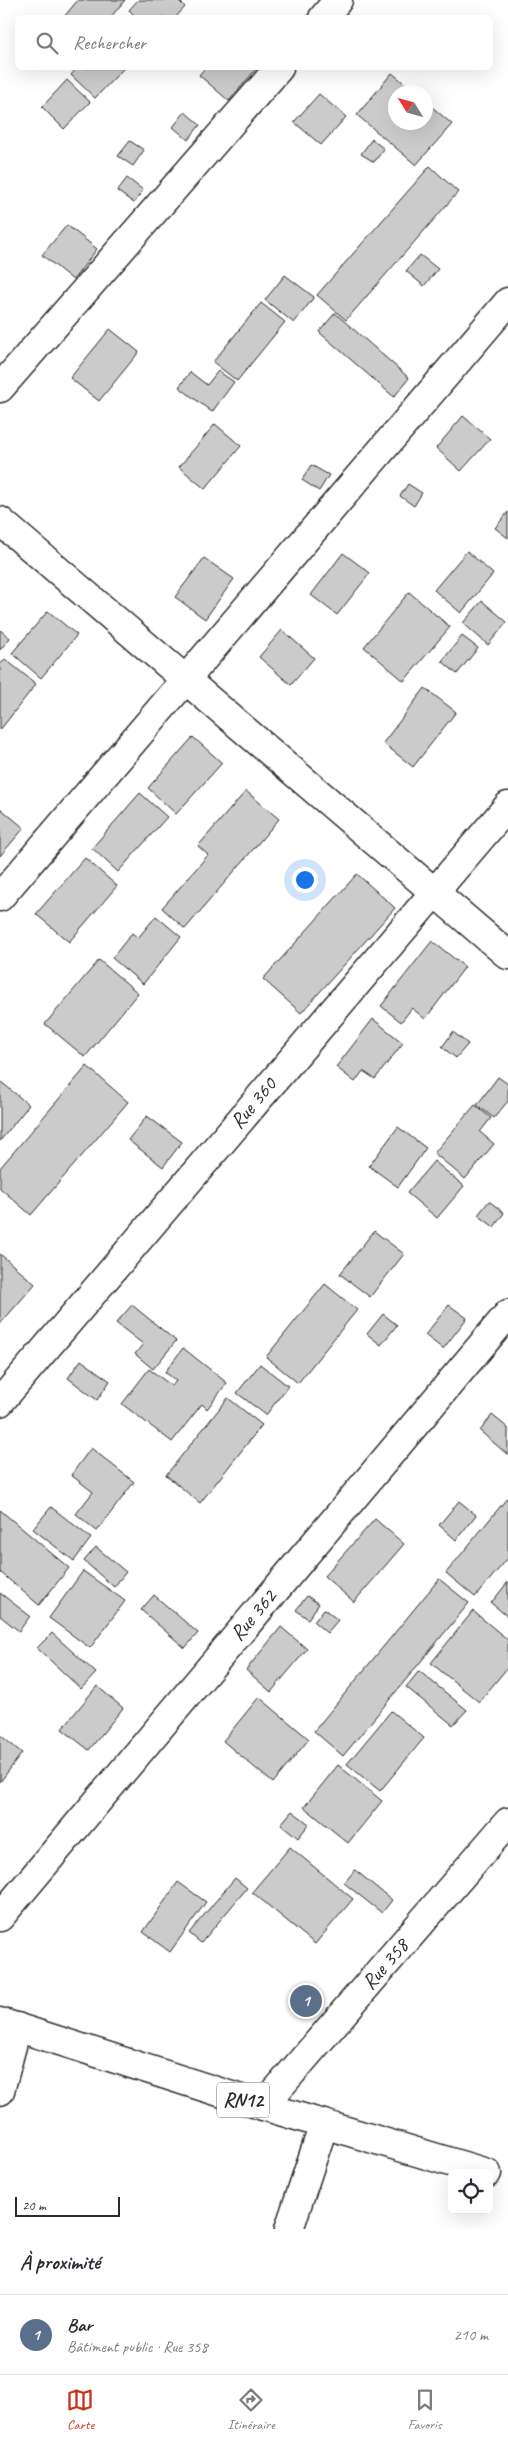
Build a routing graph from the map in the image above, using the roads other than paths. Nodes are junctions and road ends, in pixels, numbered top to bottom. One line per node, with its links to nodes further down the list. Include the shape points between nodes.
1 (338, 0): 2 (street)
2 (326, 15)
3 (277, 70): 5 (street)
4 (508, 302): 7 (street)
5 (0, 388)
6 (0, 521): 7 (street)
7 (185, 679): 9 (street); 10 (street)
8 (508, 806): 9 (street, Rue 360)
9 (433, 891): 11 (street); 13 (street, Rue 360)
10 (0, 897)
11 (508, 955)
12 (508, 1314): 15 (street, Rue 362)
13 (0, 1402)
14 (508, 1822): 18 (street, Rue 358)
15 (0, 1917)
16 (9, 2025): 17 (street); 18 (street, RN12)
17 (0, 2091)
18 (263, 2106): 19 (street, RN12)
19 (324, 2124): 20 (street, RN12); 23 (street)
20 (475, 2169)
21 (493, 2174): 22 (street, RN12)
22 (508, 2179)
23 (289, 2229)

